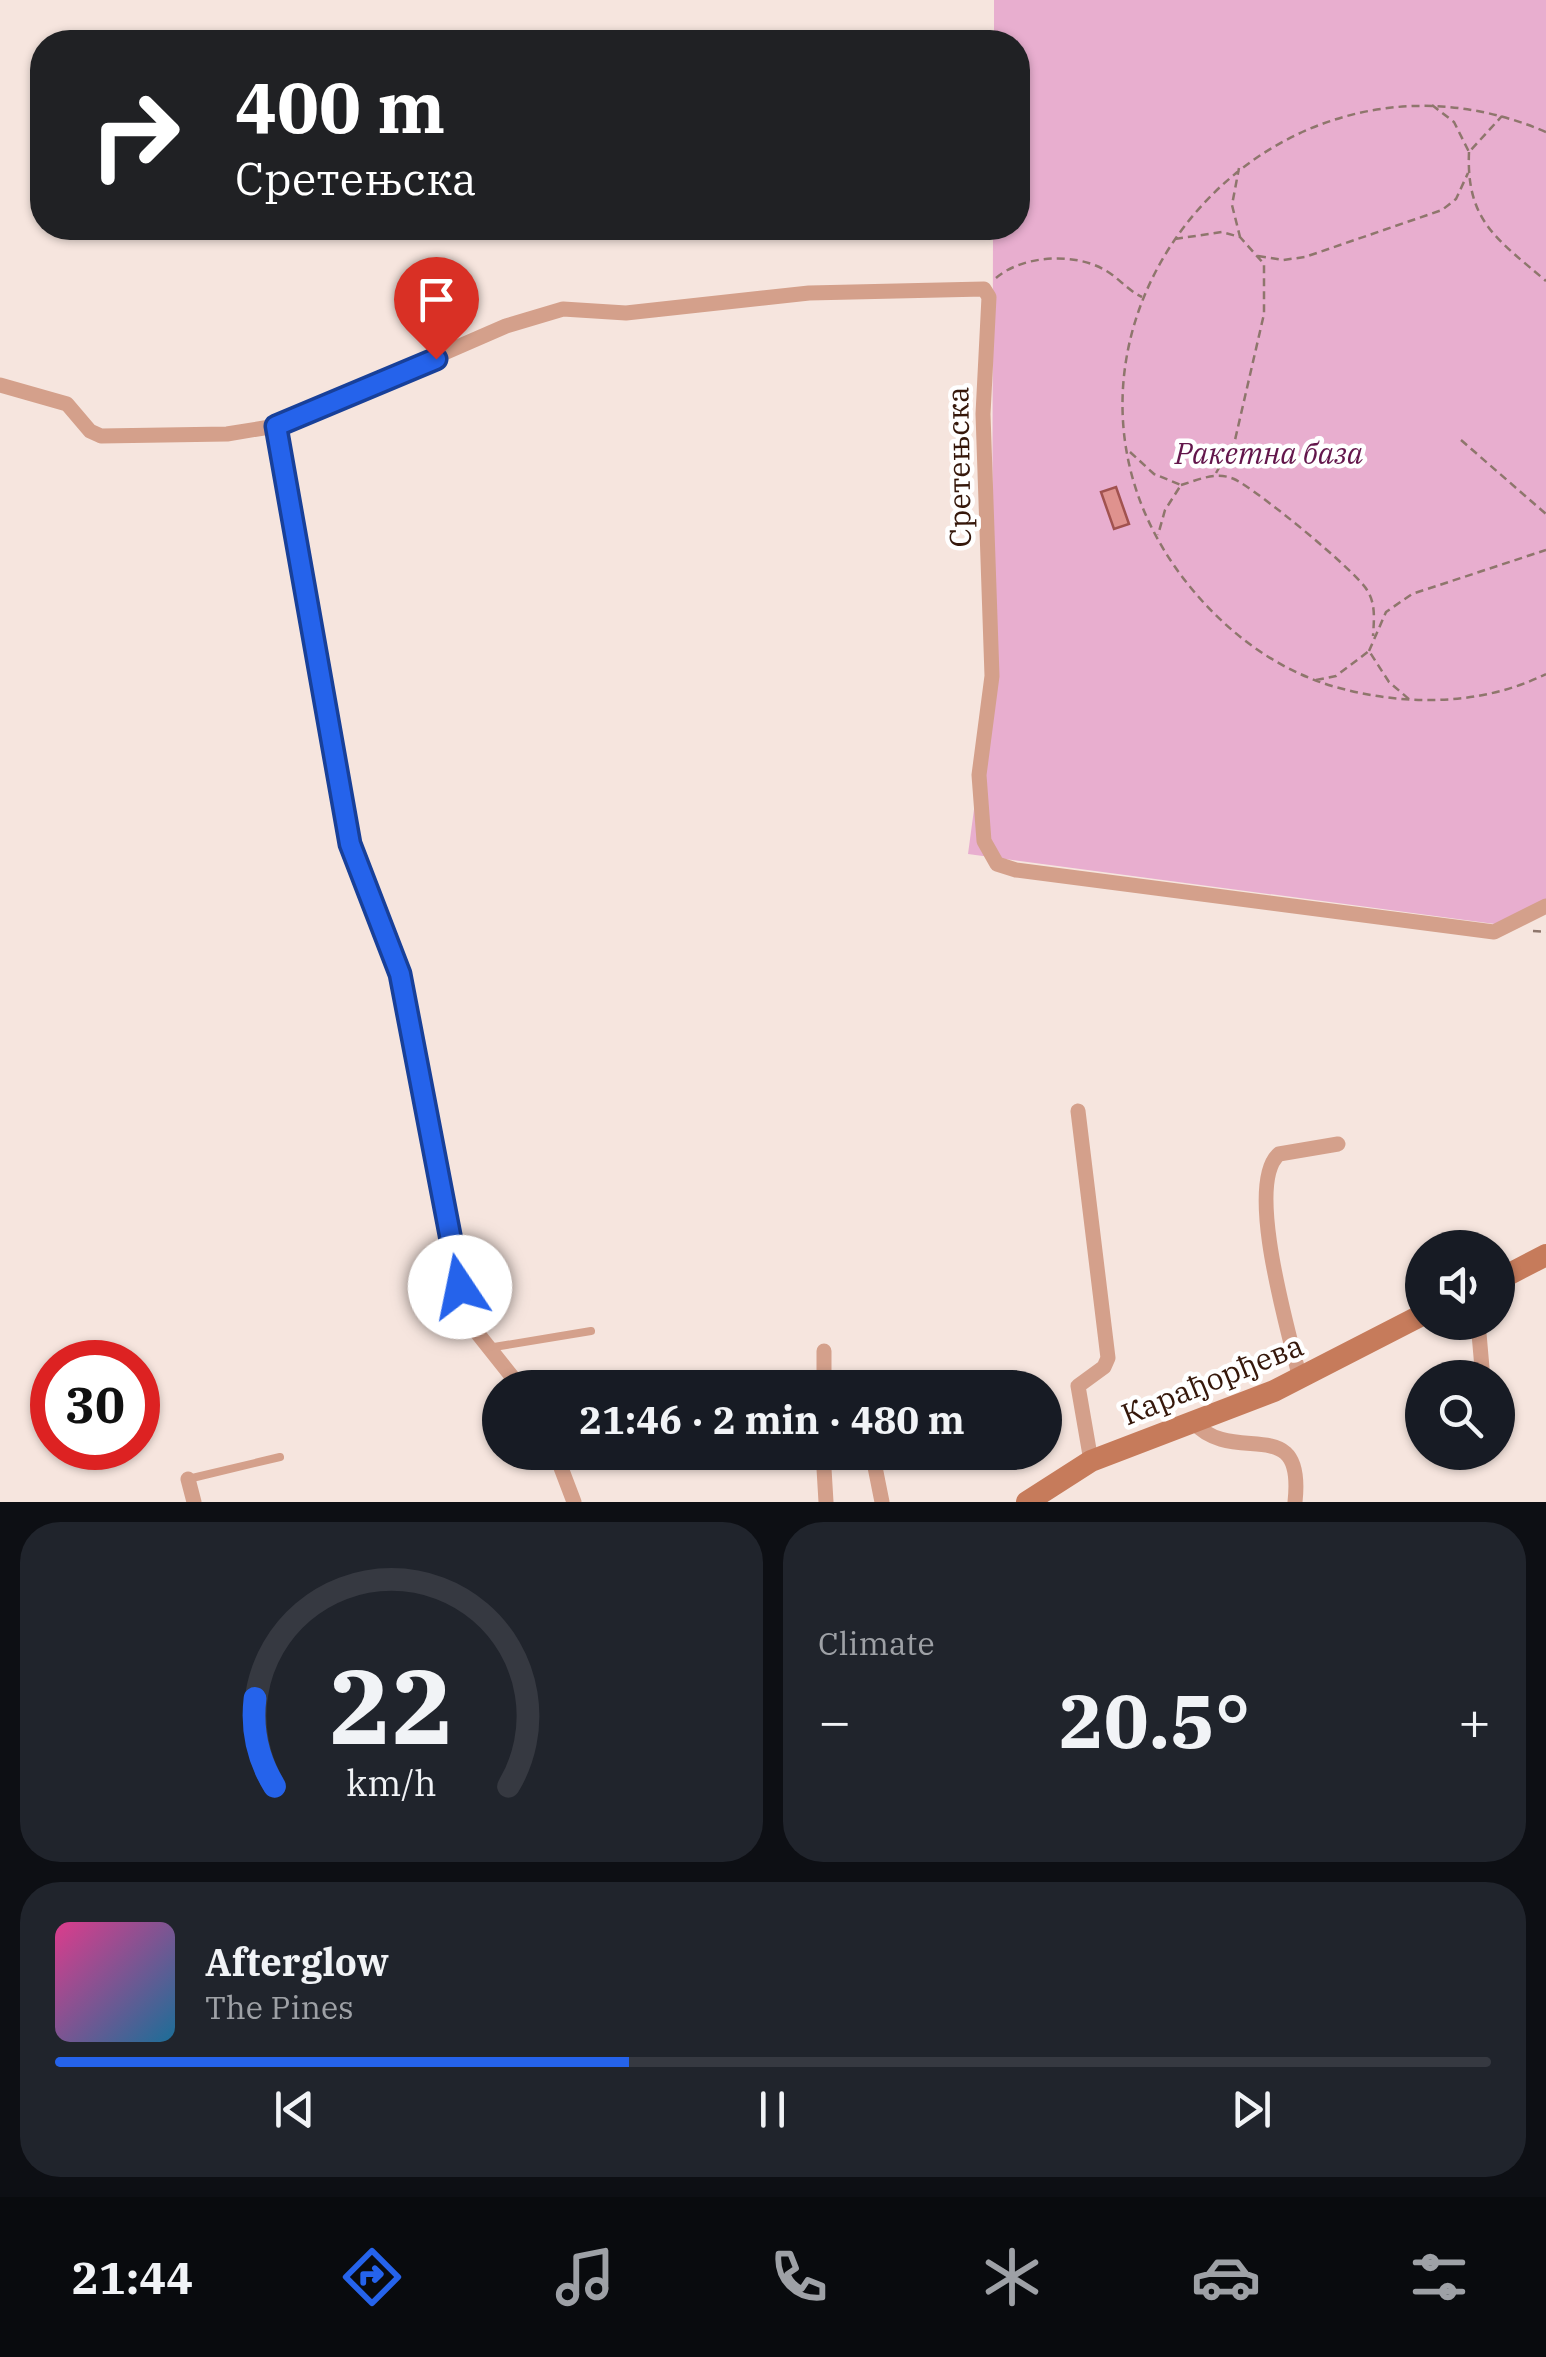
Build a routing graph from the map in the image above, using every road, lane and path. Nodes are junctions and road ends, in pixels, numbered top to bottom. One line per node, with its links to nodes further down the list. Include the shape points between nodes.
1 (1430, 104): 2 (path); 4 (path, via 1454,122); 5 (path, via 1330,119)
2 (1502, 116): 3 (path); 4 (path)
3 (1546, 132)
4 (1469, 152): 6 (path)
5 (1240, 167): 7 (path, via 1232,205); 8 (path)
6 (1468, 174): 9 (path, via 1442,210 1305,257); 10 (path, via 1470,199 1485,222)
7 (1240, 237): 8 (path, via 1222,232); 9 (path)
8 (1172, 240): 12 (path)
9 (1257, 255): 17 (path, via 1266,281 1264,314 1235,440)
10 (1546, 281)
11 (984, 289): 12 (path, via 1013,264 1061,259 1102,268); 14 (street, via 809,293 626,313 563,309 506,326); 27 (street, Сретењска, via 990,298 984,414 992,676 979,775 984,841 997,864 1494,932)
12 (1143, 298): 16 (path, via 1125,400)
13 (0, 386): 14 (street, via 67,404 101,436 227,434)
14 (276, 426): 34 (street, via 350,844 400,974 466,1320)
15 (1461, 440): 19 (path)
16 (1129, 451): 18 (path, via 1154,474); 20 (path)
17 (1215, 474): 18 (path); 22 (path, via 1273,506 1367,588)
18 (1180, 485): 20 (path)
19 (1546, 514)
20 (1157, 538): 25 (path, via 1207,608 1251,646)
21 (1546, 550): 22 (path, via 1412,594 1386,612)
22 (1373, 636): 23 (path)
23 (1369, 651): 25 (path, via 1336,676); 26 (path)
24 (1546, 674): 26 (path, via 1495,692)
25 (1314, 680): 26 (path)
26 (1410, 701)
27 (1546, 906)
28 (1078, 1111): 41 (street, via 1108,1358 1078,1386)
29 (1338, 1144): 38 (street, via 1279,1154 1269,1169 1269,1234)
30 (1546, 1256): 31 (street)
31 (1515, 1272)
32 (1405, 1324): 38 (street, Карађорђева)
33 (591, 1331): 34 (lane)
34 (488, 1348): 36 (street)
35 (824, 1351): 37 (street)
36 (506, 1370)
37 (824, 1370)
38 (1300, 1379): 39 (street, Карађорђева)
39 (1194, 1422): 41 (street, Карађорђева); 51 (street, via 1215,1439 1289,1455 1298,1472)
40 (280, 1457): 45 (lane)
41 (1091, 1461): 50 (street, Карађорђева)
42 (562, 1470): 47 (street)
43 (825, 1470): 48 (street)
44 (876, 1470): 49 (street)
45 (188, 1479): 46 (street)
46 (194, 1502)
47 (574, 1502)
48 (826, 1502)
49 (882, 1502)
50 (1026, 1502)
51 (1294, 1502)

